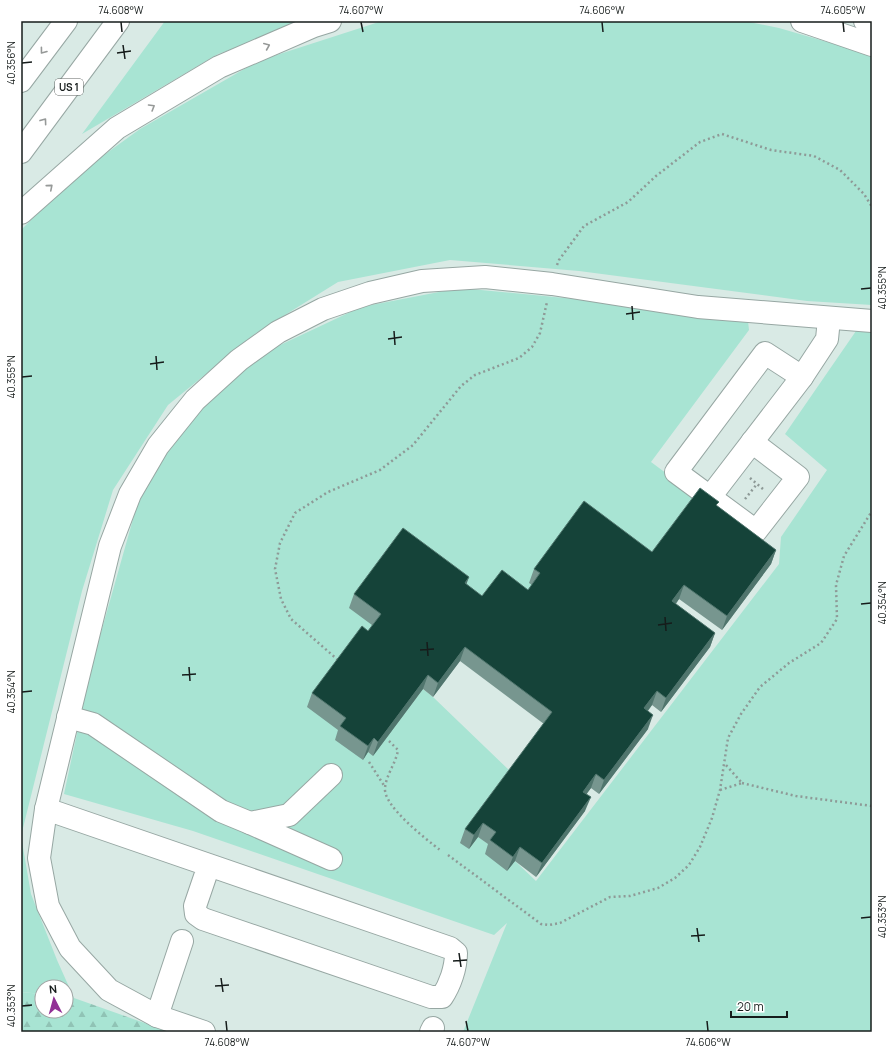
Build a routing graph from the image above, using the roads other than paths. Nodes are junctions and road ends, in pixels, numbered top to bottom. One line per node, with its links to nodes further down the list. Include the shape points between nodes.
1 (66, 21): 8 (main road, one-way to 8)
2 (118, 21): 9 (main road, US 1, one-way to 2)
3 (330, 21): 10 (main road, one-way to 3, via 117,128 219,67)
4 (802, 21): 7 (main road)
5 (865, 21): 6 (main road)
6 (872, 25)
7 (872, 45)
8 (21, 81)
9 (21, 152)
10 (21, 212)
11 (829, 319): 12 (main road); 13 (main road, via 826,339); 16 (main road, via 698,306 552,284 484,277 422,281 370,292 323,310 278,332 239,360 195,400 158,446 130,494 110,546)
12 (872, 321)
13 (802, 377): 14 (main road); 15 (main road, via 765,353 676,472)
14 (752, 442): 15 (main road); 15 (main road, via 798,477 756,531)
15 (710, 497)
16 (68, 717): 18 (main road); 19 (main road, via 93,724 221,811)
17 (331, 775): 19 (main road, via 289,815)
18 (46, 810): 21 (main road); 23 (main road, via 39,858 48,906 70,948 109,990)
19 (250, 823): 20 (main road)
20 (332, 859)
21 (209, 865): 21 (main road, via 450,948 456,953 456,962 446,990 442,997 431,997 203,919 196,914 195,906)
22 (182, 941): 23 (main road)
23 (157, 1016): 24 (main road)
24 (204, 1032)

